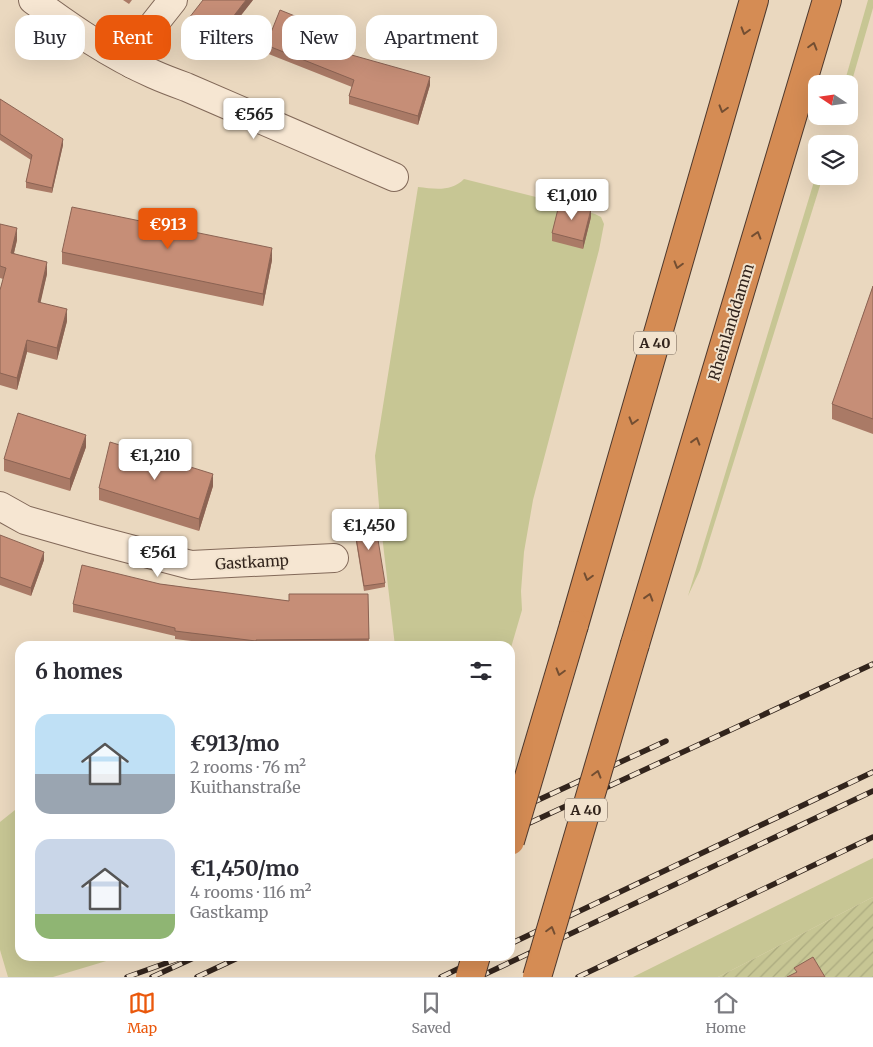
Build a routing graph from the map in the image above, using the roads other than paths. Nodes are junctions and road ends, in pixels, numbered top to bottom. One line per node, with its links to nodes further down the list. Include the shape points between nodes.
1 (32, 0): 5 (street, via 96,44)
2 (172, 0): 5 (street, via 150,29)
3 (754, 0): 9 (highway, A 40, one-way to 9, bridge)
4 (827, 0): 12 (highway, Rheinlanddamm / A 40, one-way to 4, bridge)
5 (132, 64): 6 (street)
6 (394, 177)
7 (0, 506): 8 (street, Gastkamp, via 25,520 191,565)
8 (334, 558)
9 (515, 824)
10 (475, 961): 11 (highway, bridge)
11 (470, 977)
12 (537, 977)

